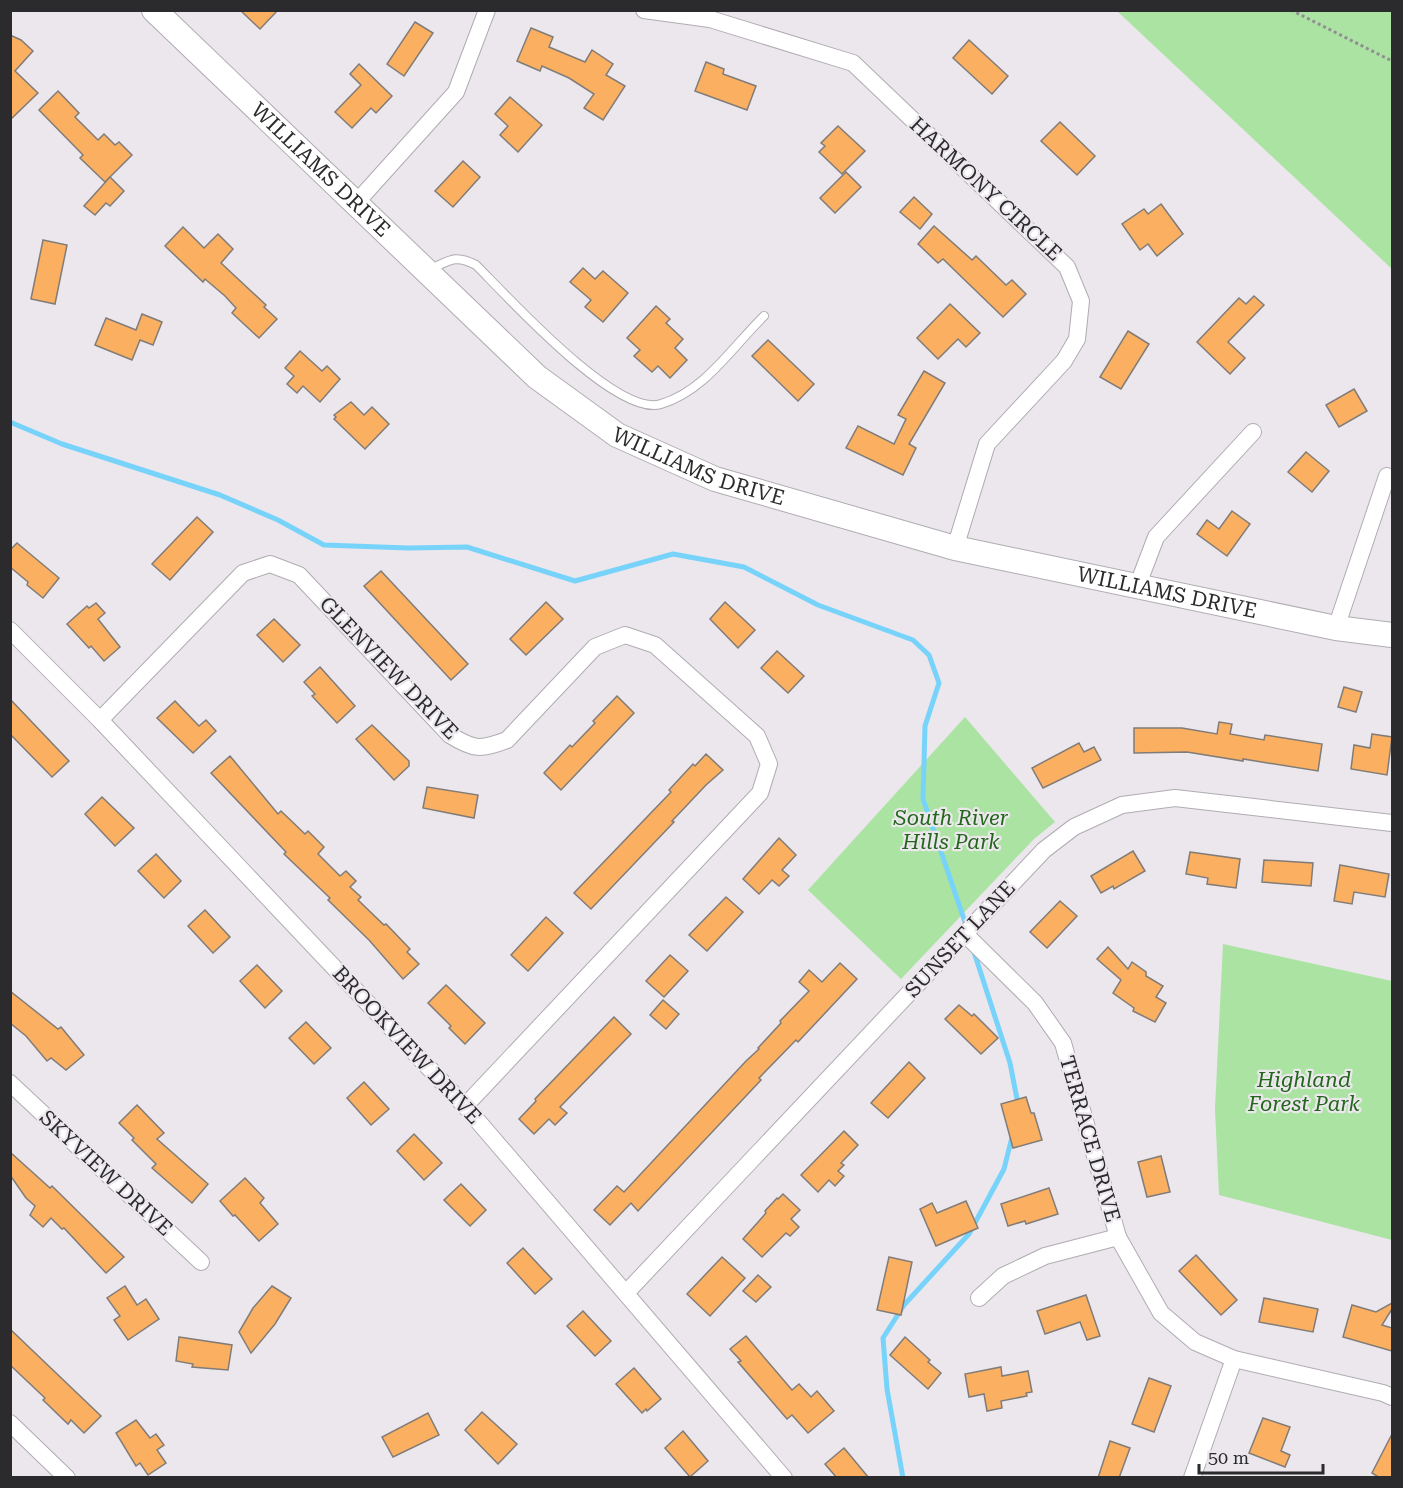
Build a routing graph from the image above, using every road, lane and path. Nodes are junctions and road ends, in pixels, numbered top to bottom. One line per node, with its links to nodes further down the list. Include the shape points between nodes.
1 (488, 10): 6 (street, via 456,92)
2 (644, 10): 11 (street, HARMONY CIRCLE, via 710,19 852,63 1067,267 1081,301 1077,339 1064,361 987,444)
3 (1291, 10): 5 (path)
4 (166, 14): 6 (main road, WILLIAMS DRIVE)
5 (1392, 61)
6 (355, 204): 7 (main road, WILLIAMS DRIVE)
7 (426, 272): 8 (lane, via 455,257 476,265 579,367 615,391 645,404 660,405 688,391); 11 (main road, WILLIAMS DRIVE, via 537,377 617,435 715,479)
8 (764, 316)
9 (1253, 432): 12 (street, via 1156,537)
10 (1388, 476): 13 (street)
11 (955, 548): 12 (main road, WILLIAMS DRIVE)
12 (1137, 587): 13 (main road, WILLIAMS DRIVE)
13 (1336, 628): 15 (main road, WILLIAMS DRIVE)
14 (10, 630): 16 (street, BROOKVIEW DRIVE)
15 (1392, 635)
16 (100, 720): 20 (street, BROOKVIEW DRIVE); 20 (street, GLENVIEW DRIVE, via 243,573 270,564 299,575 450,735 467,746 487,747 507,740 596,647 625,635 655,645 758,736 769,764 760,793)
17 (1392, 823): 18 (street, SUNSET LANE, via 1175,798 1122,805 1074,826 1044,850)
18 (964, 934): 21 (street, TERRACE DRIVE, via 1035,1003 1063,1042); 23 (street, SUNSET LANE)
19 (10, 1083): 22 (street, SKYVIEW DRIVE)
20 (465, 1106): 23 (street, BROOKVIEW DRIVE)
21 (1118, 1237): 24 (street, TERRACE DRIVE, via 1044,1256 1003,1276); 25 (street, TERRACE DRIVE, via 1161,1313 1196,1342)
22 (201, 1262)
23 (627, 1293): 29 (street, BROOKVIEW DRIVE)
24 (979, 1298)
25 (1234, 1359): 26 (street, TERRACE DRIVE); 30 (street)
26 (1392, 1397)
27 (10, 1424): 28 (street)
28 (67, 1478)
29 (784, 1478)
30 (1192, 1478)

